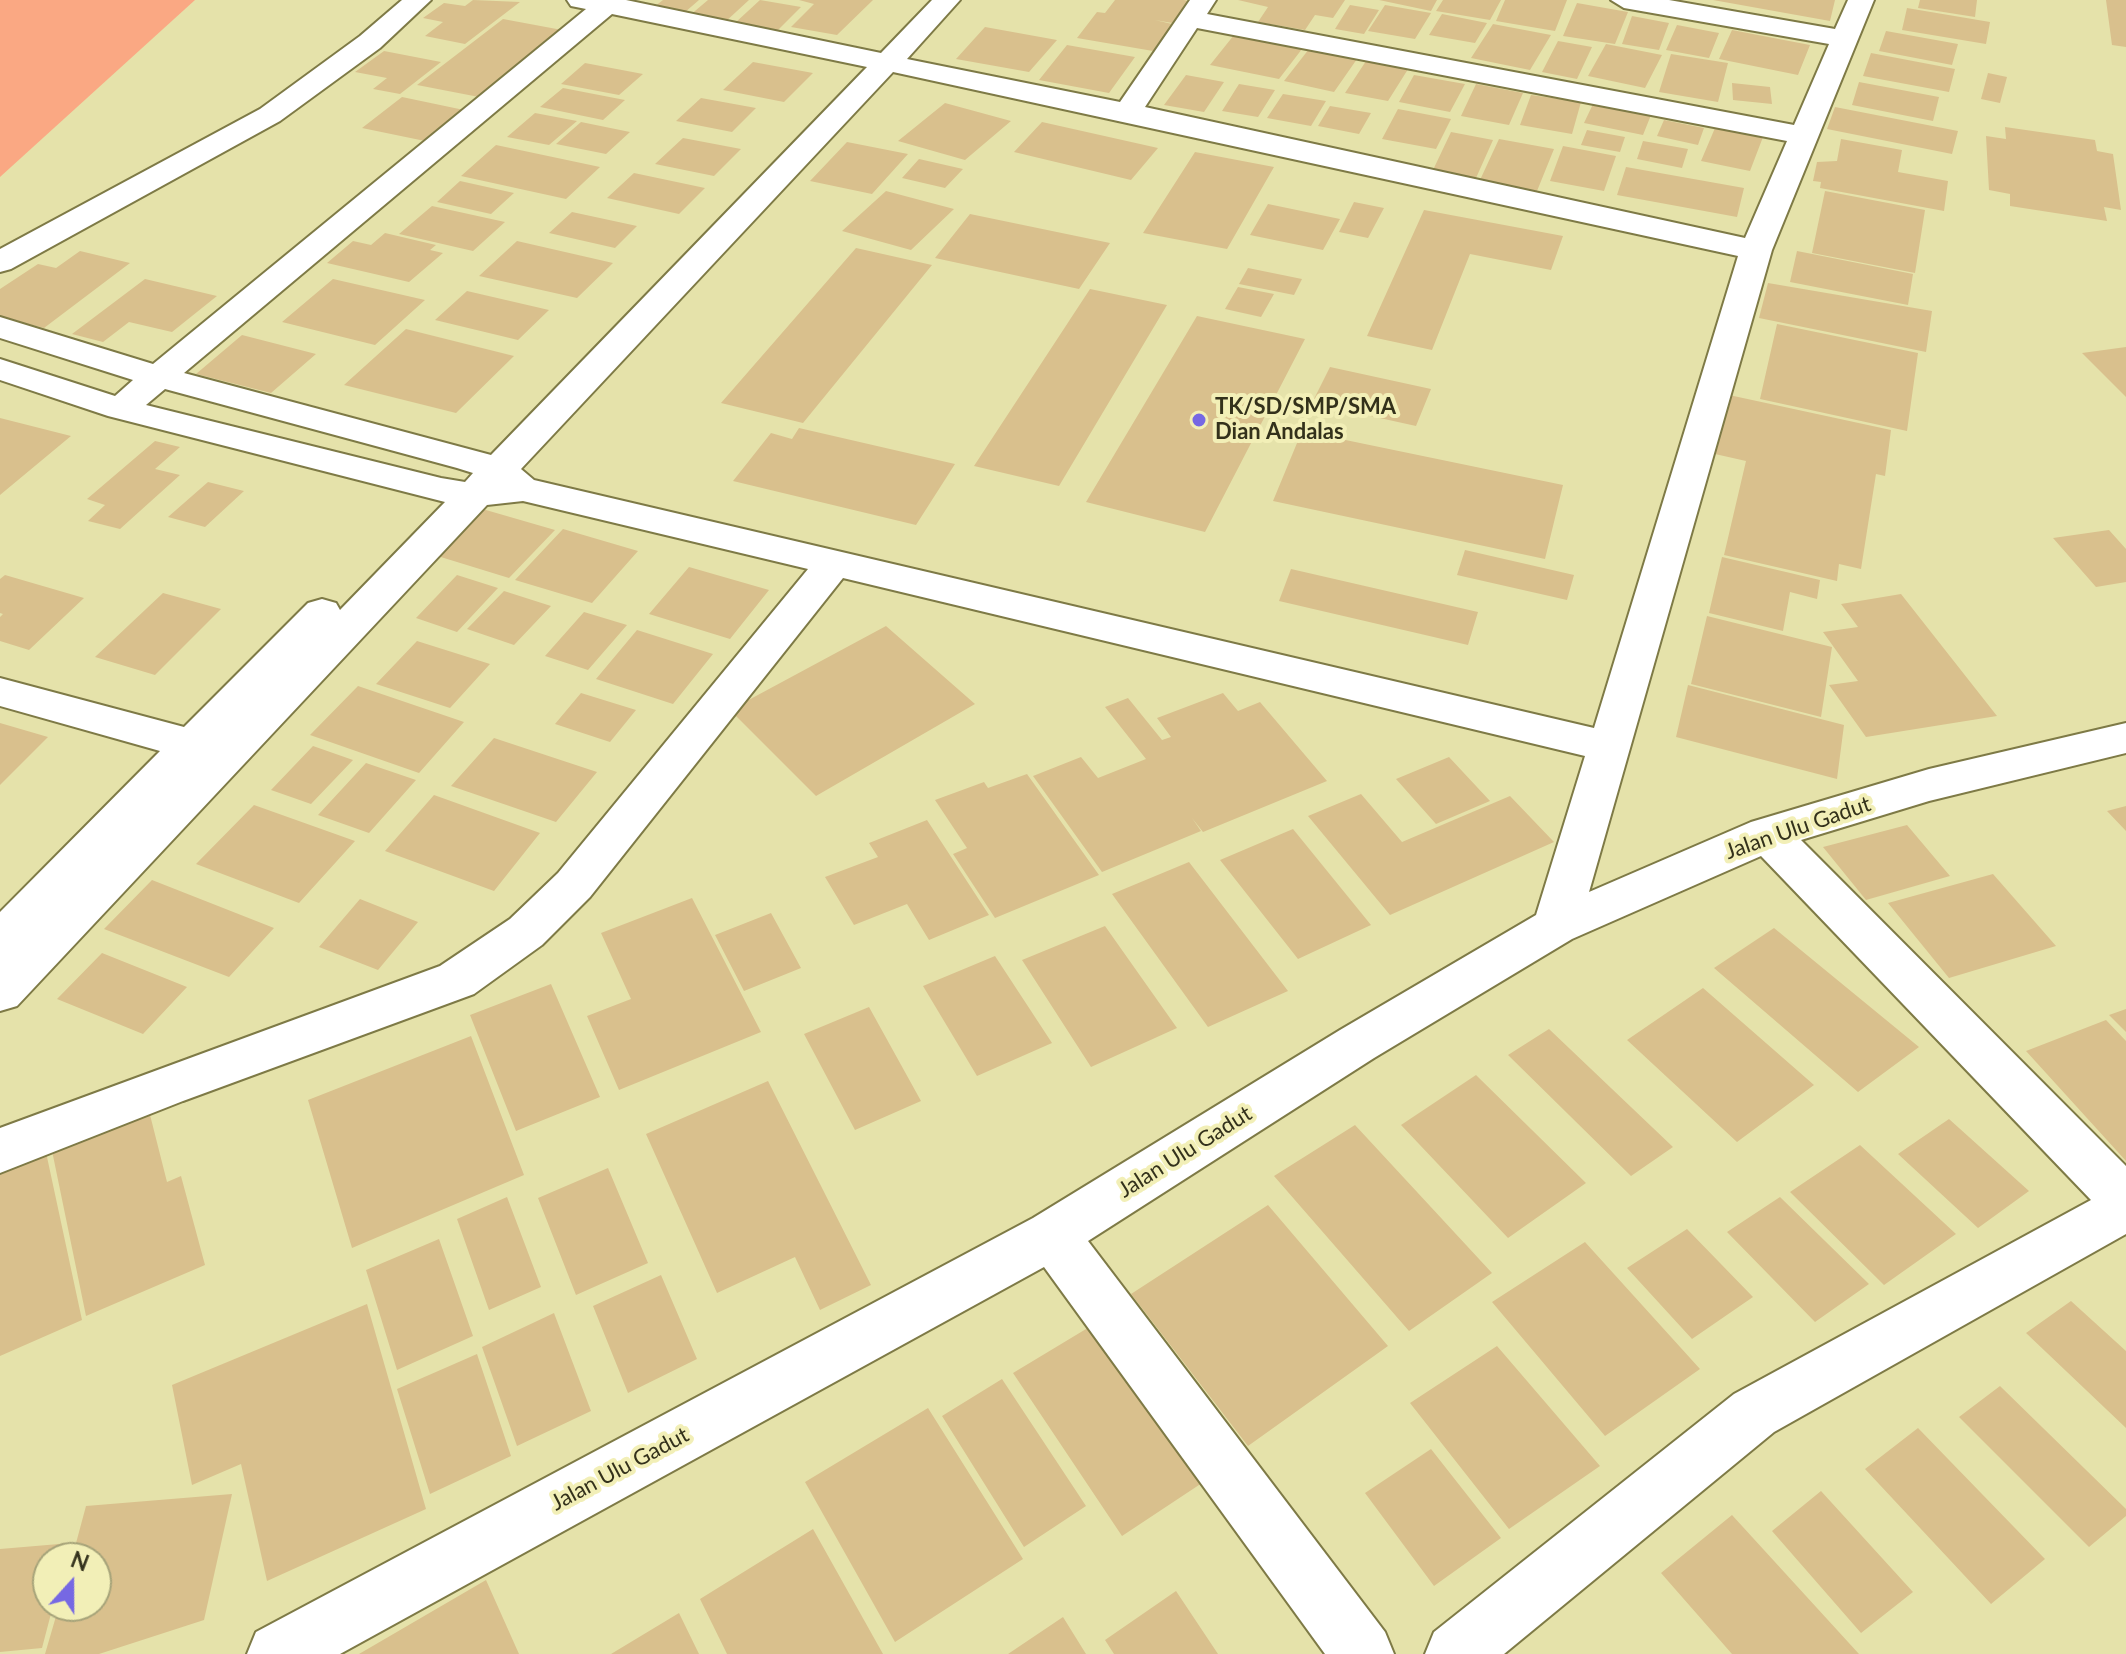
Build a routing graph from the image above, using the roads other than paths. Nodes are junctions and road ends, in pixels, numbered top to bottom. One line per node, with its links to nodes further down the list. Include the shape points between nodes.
1 (418, 0): 13 (street, via 270,115)
2 (916, 0): 9 (street)
3 (947, 0): 9 (street)
4 (1624, 0): 8 (street)
5 (1861, 0): 8 (street)
6 (600, 2): 9 (street); 16 (street)
7 (1196, 9): 10 (street); 11 (street)
8 (1845, 39): 11 (street)
9 (873, 61): 10 (street); 18 (street)
10 (1127, 112): 12 (street)
11 (1803, 135): 12 (street)
12 (1756, 250): 22 (street)
13 (0, 262)
14 (0, 327): 16 (street)
15 (0, 369): 17 (street)
16 (161, 378): 17 (street); 18 (street)
17 (120, 409): 18 (street)
18 (482, 481): 19 (street); 23 (street)
19 (834, 563): 22 (street); 28 (street, via 574,885 526,932 457,980)
20 (0, 692): 23 (street)
21 (2126, 738): 24 (street, Jalan Ulu Gadut, via 1929,785)
22 (1611, 747): 25 (street)
23 (210, 749): 26 (street); 27 (street)
24 (1767, 834): 25 (street, Jalan Ulu Gadut); 29 (street)
25 (1556, 926): 30 (street, Jalan Ulu Gadut)
26 (0, 942)
27 (0, 992)
28 (0, 1151)
29 (2126, 1204): 33 (street, via 1754,1413)
30 (1052, 1235): 31 (street, Jalan Ulu Gadut); 32 (street)
31 (278, 1654)
32 (1363, 1654)
33 (1456, 1654)

